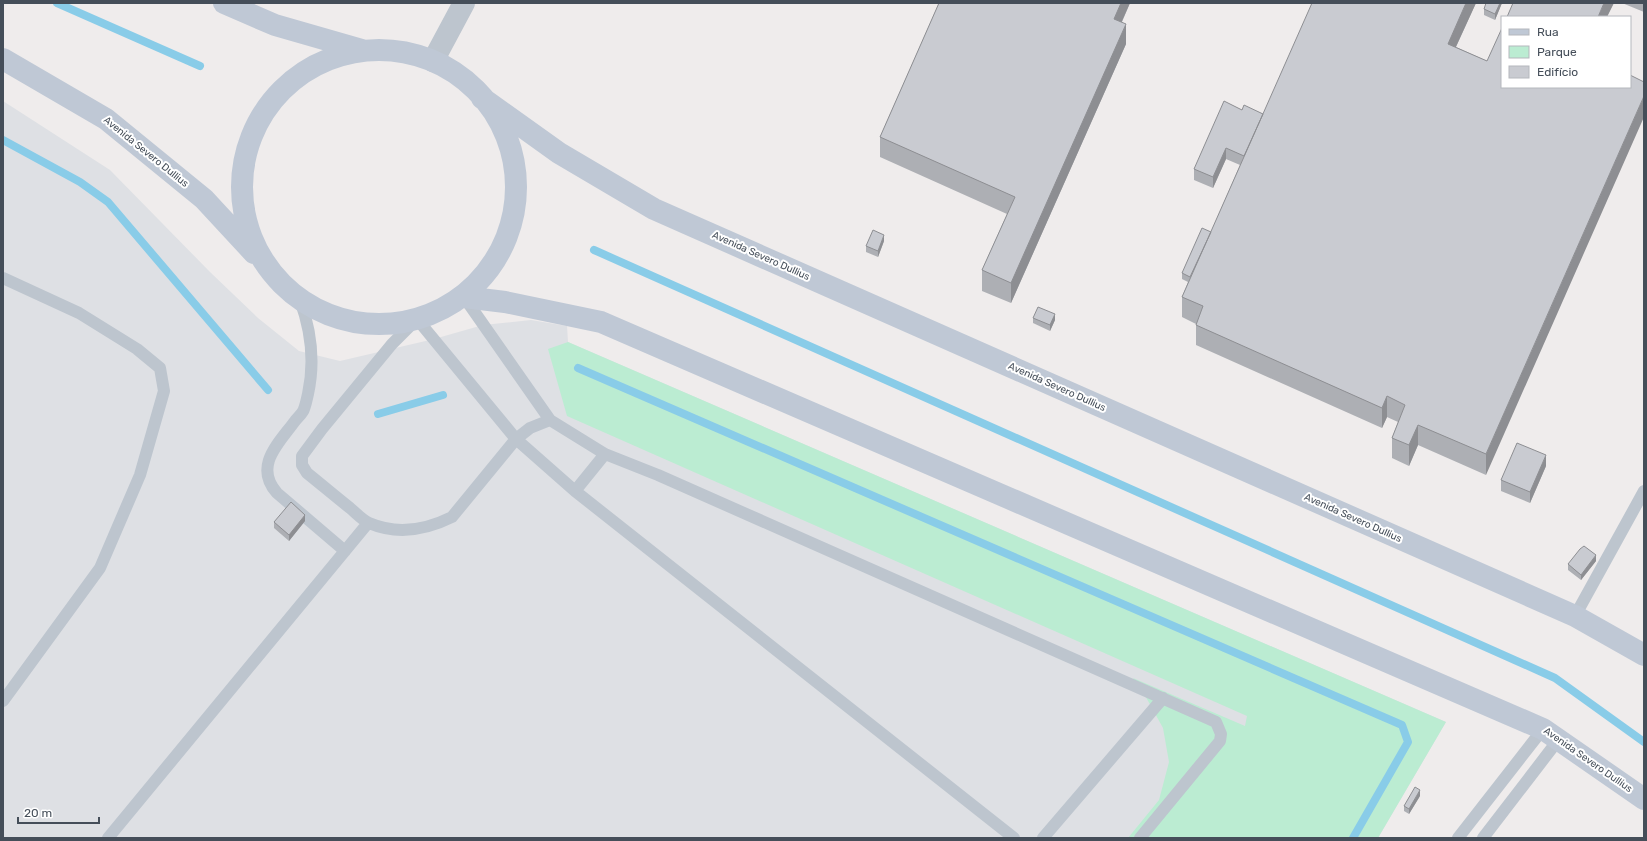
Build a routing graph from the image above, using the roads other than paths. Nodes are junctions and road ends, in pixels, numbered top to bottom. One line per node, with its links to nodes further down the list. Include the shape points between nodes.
1 (224, 3): 3 (main road, via 275,25)
2 (464, 3): 5 (street)
3 (364, 51): 5 (main road, via 399,52); 7 (main road, via 330,59 300,74 273,99 254,129 243,164 242,201 251,237)
4 (3, 59): 7 (main road, Avenida Severo Dullius, via 106,119 204,199)
5 (433, 61): 6 (main road, via 460,77)
6 (482, 98): 9 (main road, via 501,125 512,156 516,189 512,222 499,253); 19 (main road, Avenida Severo Dullius, via 559,153 654,209)
7 (270, 270): 10 (main road)
8 (3, 278): 22 (lane, via 79,313 138,349 160,368 164,391 140,475 100,568)
9 (464, 297): 11 (main road); 12 (lane); 23 (main road, Avenida Severo Dullius, via 505,302 601,322)
10 (300, 300): 11 (main road, via 339,318 379,324); 18 (lane, via 310,337 310,385 304,409 272,452 267,476 271,487 277,493)
11 (417, 318): 13 (lane); 17 (lane, via 322,428 302,456 302,466 307,474)
12 (550, 420): 13 (lane, via 530,428); 14 (lane)
13 (516, 439): 15 (lane); 17 (lane, via 452,517 438,524 404,530)
14 (604, 454): 15 (lane); 21 (lane, via 658,475)
15 (575, 490): 26 (lane)
16 (1644, 491): 19 (lane)
17 (368, 523): 18 (lane)
18 (345, 551): 25 (lane)
19 (1576, 616): 20 (main road, Avenida Severo Dullius)
20 (1644, 655)
21 (1163, 698): 27 (lane); 28 (lane, via 1216,722 1221,734 1220,741)
22 (3, 701)
23 (1551, 734): 24 (main road, Avenida Severo Dullius); 29 (lane); 30 (lane)
24 (1644, 799)
25 (108, 838)
26 (1014, 838)
27 (1043, 838)
28 (1140, 838)
29 (1458, 838)
30 (1483, 838)

